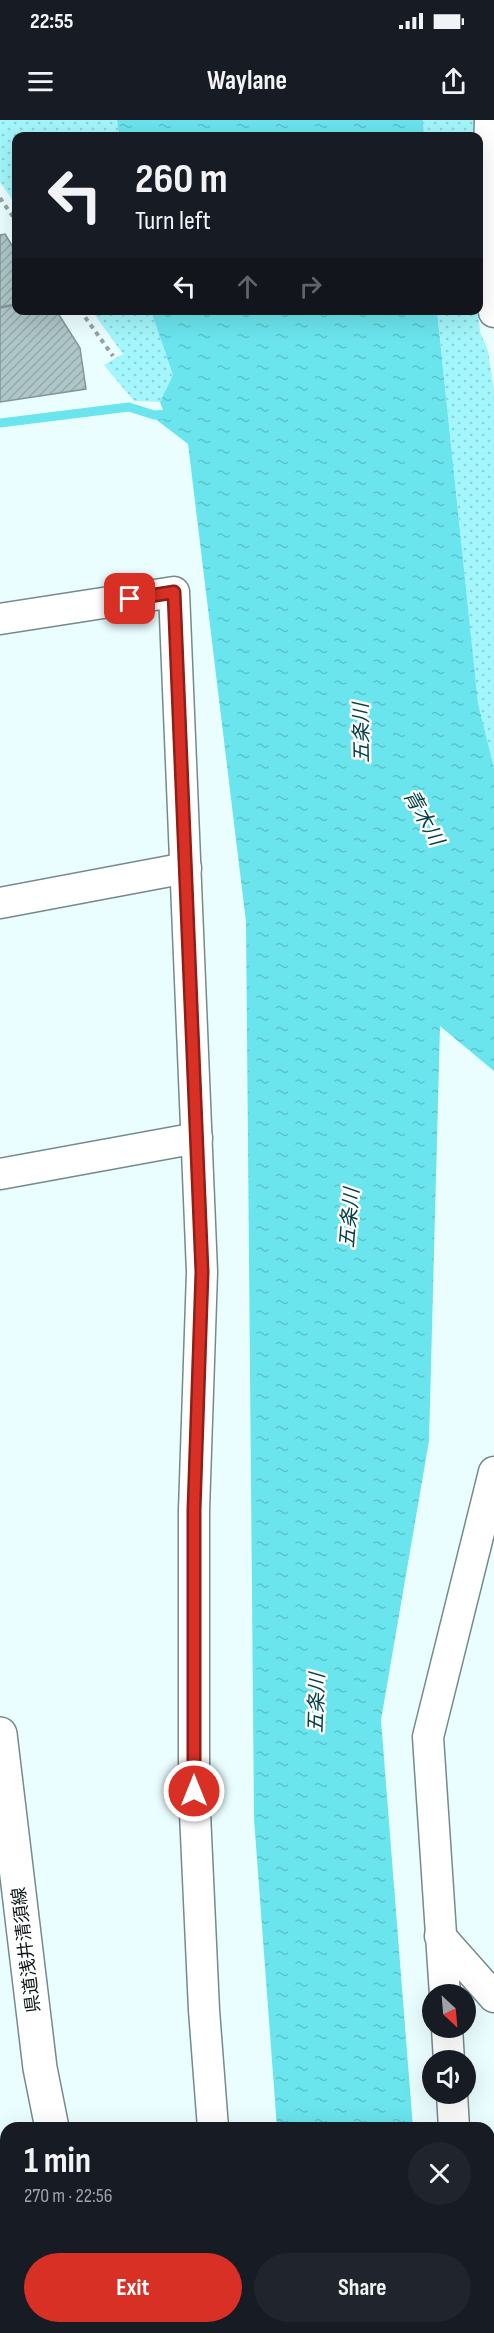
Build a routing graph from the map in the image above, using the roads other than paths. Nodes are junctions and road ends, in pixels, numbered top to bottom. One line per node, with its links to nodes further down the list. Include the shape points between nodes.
1 (490, 120): 2 (street)
2 (490, 241): 3 (street)
3 (494, 312)
4 (0, 619): 5 (street, via 174,592)
5 (186, 868): 6 (street); 7 (street)
6 (0, 903)
7 (197, 1138): 8 (street); 16 (street, via 202,1272 194,1510 194,1791)
8 (0, 1174)
9 (494, 1472): 11 (street, via 428,1737)
10 (0, 1737): 15 (main road, 県道浅井清須線, via 40,2068)
11 (440, 1936): 12 (street); 13 (street)
12 (444, 1984)
13 (494, 1997)
14 (453, 2104): 17 (street)
15 (51, 2122)
16 (213, 2122)
17 (454, 2122)

